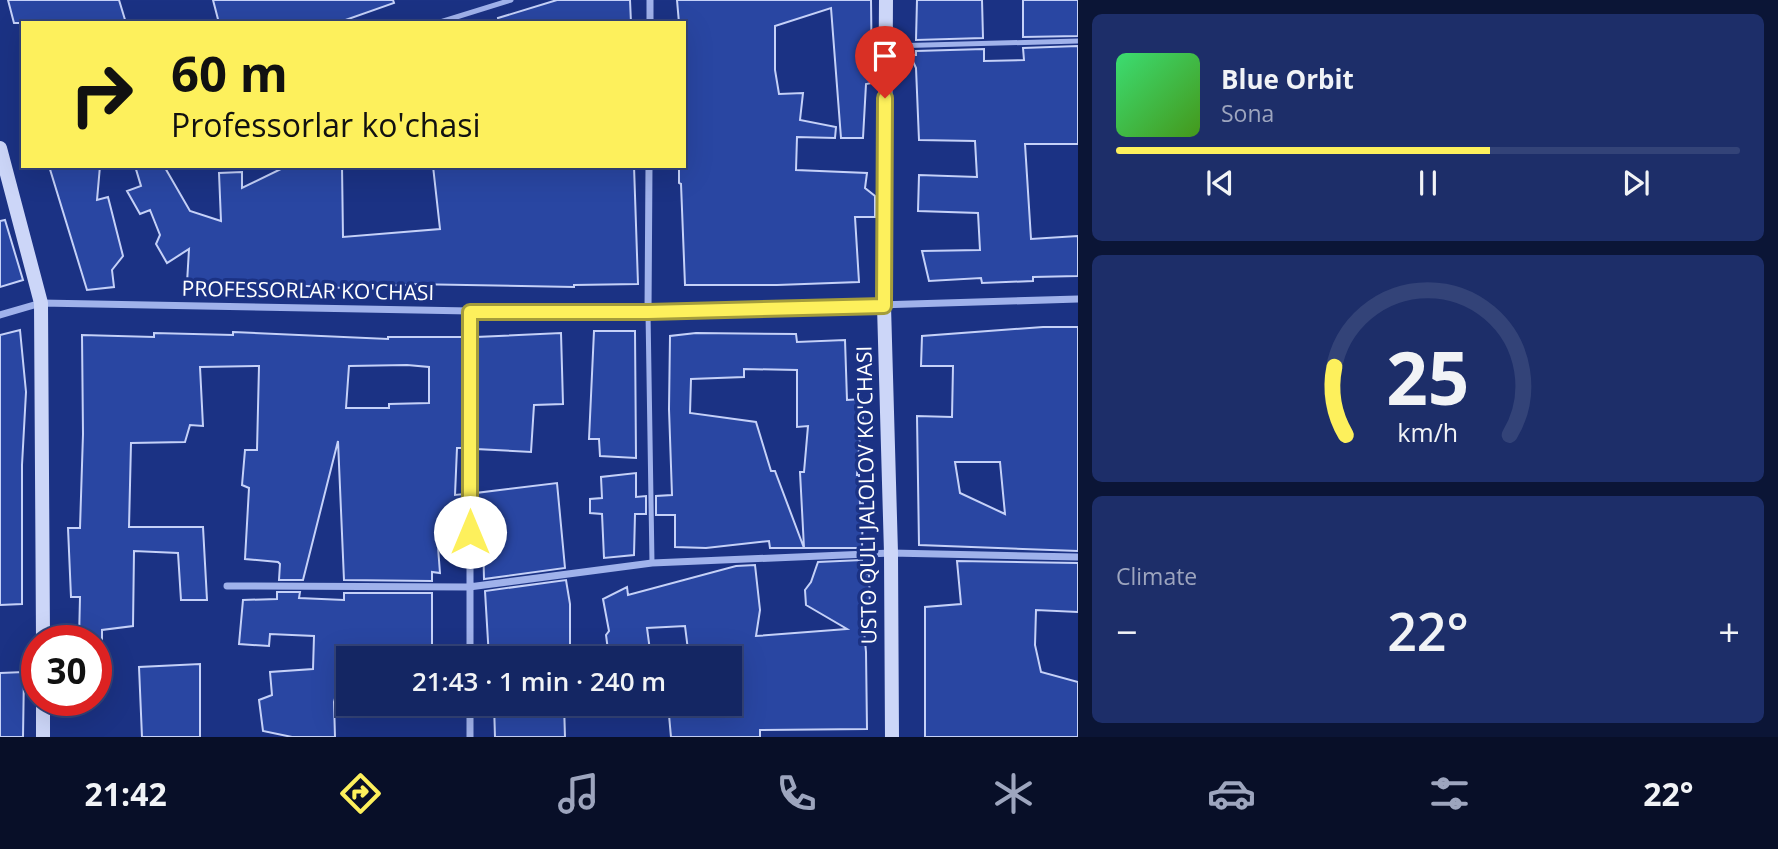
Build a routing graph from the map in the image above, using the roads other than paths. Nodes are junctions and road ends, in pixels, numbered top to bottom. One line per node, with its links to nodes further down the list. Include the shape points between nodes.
1 (511, 0): 4 (lane)
2 (650, 0): 5 (street)
3 (886, 0): 7 (street, USTO QULI JALOLOV KO'CHASI)
4 (443, 21)
5 (650, 21)
6 (1078, 41): 7 (lane)
7 (886, 46): 12 (street, USTO QULI JALOLOV KO'CHASI)
8 (0, 148): 11 (street)
9 (649, 168): 14 (street)
10 (1078, 299): 12 (street, PROFESSORLAR KO'CHASI)
11 (41, 303): 13 (street, PROFESSORLAR KO'CHASI); 15 (street, PROFESSORLAR KO'CHASI); 21 (street)
12 (884, 306): 14 (street, PROFESSORLAR KO'CHASI); 16 (street, USTO QULI JALOLOV KO'CHASI)
13 (470, 312): 14 (street, PROFESSORLAR KO'CHASI); 20 (street)
14 (648, 312): 18 (lane)
15 (0, 315)
16 (891, 553): 17 (street); 18 (street); 27 (street, USTO QULI JALOLOV KO'CHASI)
17 (1078, 558)
18 (652, 563): 20 (street)
19 (227, 586): 20 (street)
20 (469, 587): 22 (street)
21 (43, 625)
22 (470, 646)
23 (43, 716): 25 (street)
24 (470, 716): 26 (street)
25 (43, 737)
26 (470, 737)
27 (892, 737)

